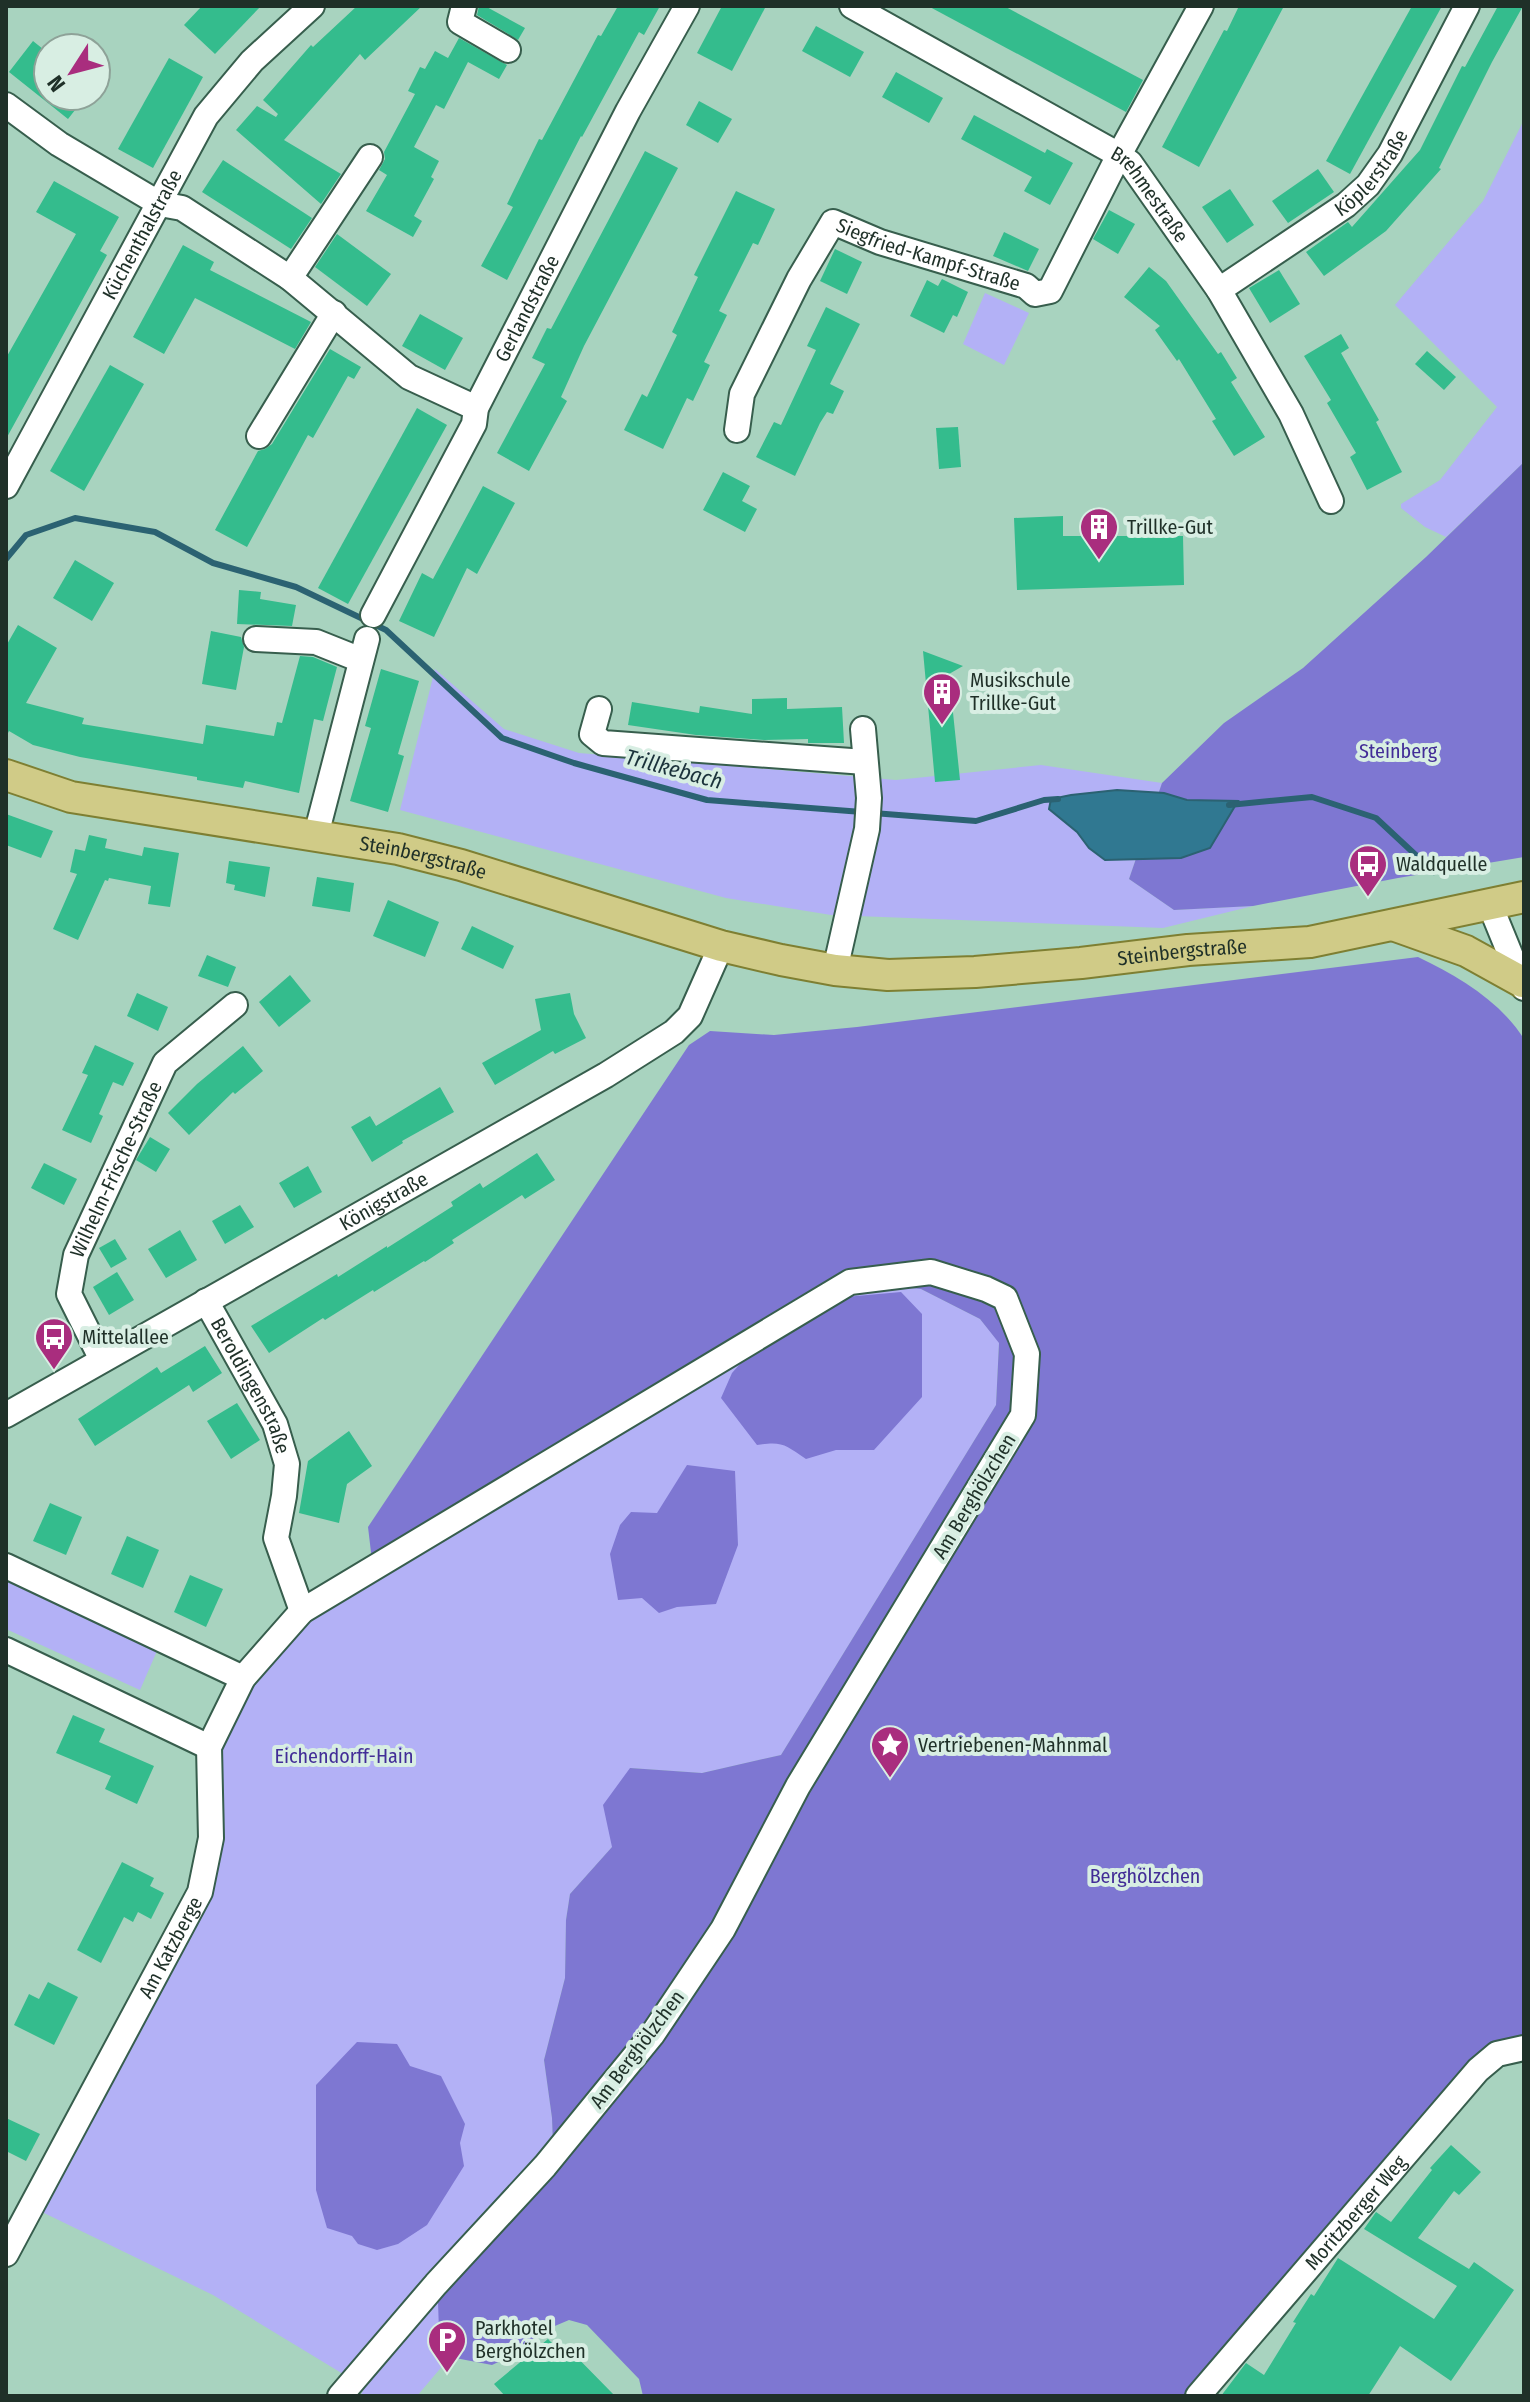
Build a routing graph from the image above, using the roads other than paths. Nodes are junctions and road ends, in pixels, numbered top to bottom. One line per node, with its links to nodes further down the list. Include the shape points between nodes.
1 (312, 6): 11 (street, Küchenthalstraße, via 252,61 206,116)
2 (464, 6): 7 (street, via 460,22)
3 (687, 6): 15 (street, Gerlandstraße)
4 (852, 6): 9 (street, Brehmestraße)
5 (1201, 6): 9 (street)
6 (1467, 6): 13 (street, Köplerstraße, via 1390,154 1368,185)
7 (508, 50)
8 (6, 105): 11 (street, via 59,144)
9 (1119, 155): 13 (street, Brehmestraße, via 1130,163); 16 (street, Siegfried-Kampf-Straße, via 1050,291 1035,294 1026,286 880,242 833,222 742,394)
10 (370, 157): 12 (street)
11 (160, 204): 12 (street, via 182,208); 18 (street, Küchenthalstraße)
12 (290, 278): 14 (street)
13 (1219, 290): 19 (street, Brehmestraße, via 1291,414)
14 (334, 313): 15 (street, via 409,377); 17 (street)
15 (476, 408): 20 (street, Gerlandstraße, via 474,424)
16 (737, 430)
17 (259, 436)
18 (6, 486)
19 (1331, 501)
20 (373, 615)
21 (256, 639): 26 (street, via 364,649)
22 (599, 709): 24 (street, via 592,734 603,743)
23 (863, 729): 24 (street)
24 (865, 762): 31 (street, via 867,829)
25 (6, 775): 26 (main road, Steinbergstraße, via 71,797)
26 (316, 835): 30 (main road, Steinbergstraße, via 461,865)
27 (1524, 897): 28 (main road, Steinbergstraße)
28 (1490, 905): 29 (main road, Steinbergstraße); 32 (street)
29 (1391, 925): 31 (main road, Steinbergstraße, via 1310,942 990,971 888,975); 32 (main road, via 1466,951)
30 (721, 946): 31 (main road, Steinbergstraße); 34 (street, Königstraße, via 690,1016 674,1032)
31 (835, 970)
32 (1523, 985)
33 (235, 1005): 35 (street, Wilhelm-Frische-Straße, via 165,1063 76,1255 69,1294)
34 (206, 1301): 35 (street, Königstraße); 38 (street, Beroldingenstraße, via 275,1424 287,1464 276,1538)
35 (102, 1360): 36 (street, Königstraße)
36 (6, 1415)
37 (6, 1566): 40 (street)
38 (302, 1611): 40 (street, Am Berghölzchen); 44 (street, Am Berghölzchen, via 850,1282 931,1272 1005,1298 1027,1354 1023,1415 798,1786 723,1929 633,2059)
39 (6, 1650): 41 (street)
40 (243, 1678): 41 (street, Am Katzberge)
41 (209, 1747): 43 (street, Am Katzberge, via 211,1838 200,1892)
42 (1524, 2048): 45 (street, Moritzberger Weg, via 1497,2054 1478,2070)
43 (6, 2254)
44 (340, 2396)
45 (1198, 2396)

